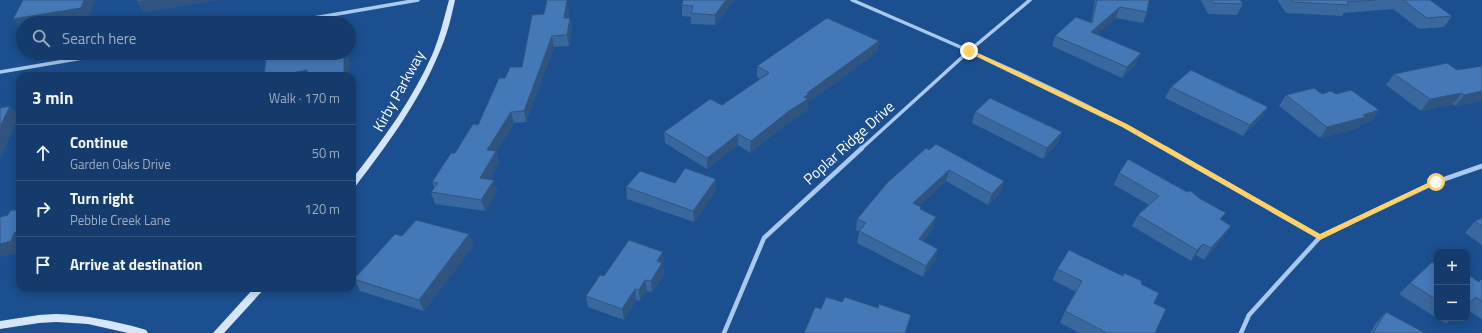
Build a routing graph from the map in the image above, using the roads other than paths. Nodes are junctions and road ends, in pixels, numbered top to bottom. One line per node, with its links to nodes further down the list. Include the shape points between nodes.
1 (418, 0): 5 (street)
2 (452, 0): 10 (main road, Kirby Parkway, via 442,40 416,96 389,139)
3 (852, 0): 6 (street)
4 (1030, 0): 6 (street, Poplar Ridge Drive)
5 (326, 16)
6 (969, 51): 11 (street, via 1125,125); 16 (street, Poplar Ridge Drive, via 764,238)
7 (71, 60): 8 (street)
8 (0, 72)
9 (1482, 166): 11 (street, via 1436,182)
10 (356, 180)
11 (1320, 237): 17 (street, via 1249,315)
12 (256, 292): 15 (main road)
13 (0, 325): 14 (main road, via 44,317 68,317 88,319)
14 (143, 333)
15 (218, 333)
16 (724, 333)
17 (1241, 333)

